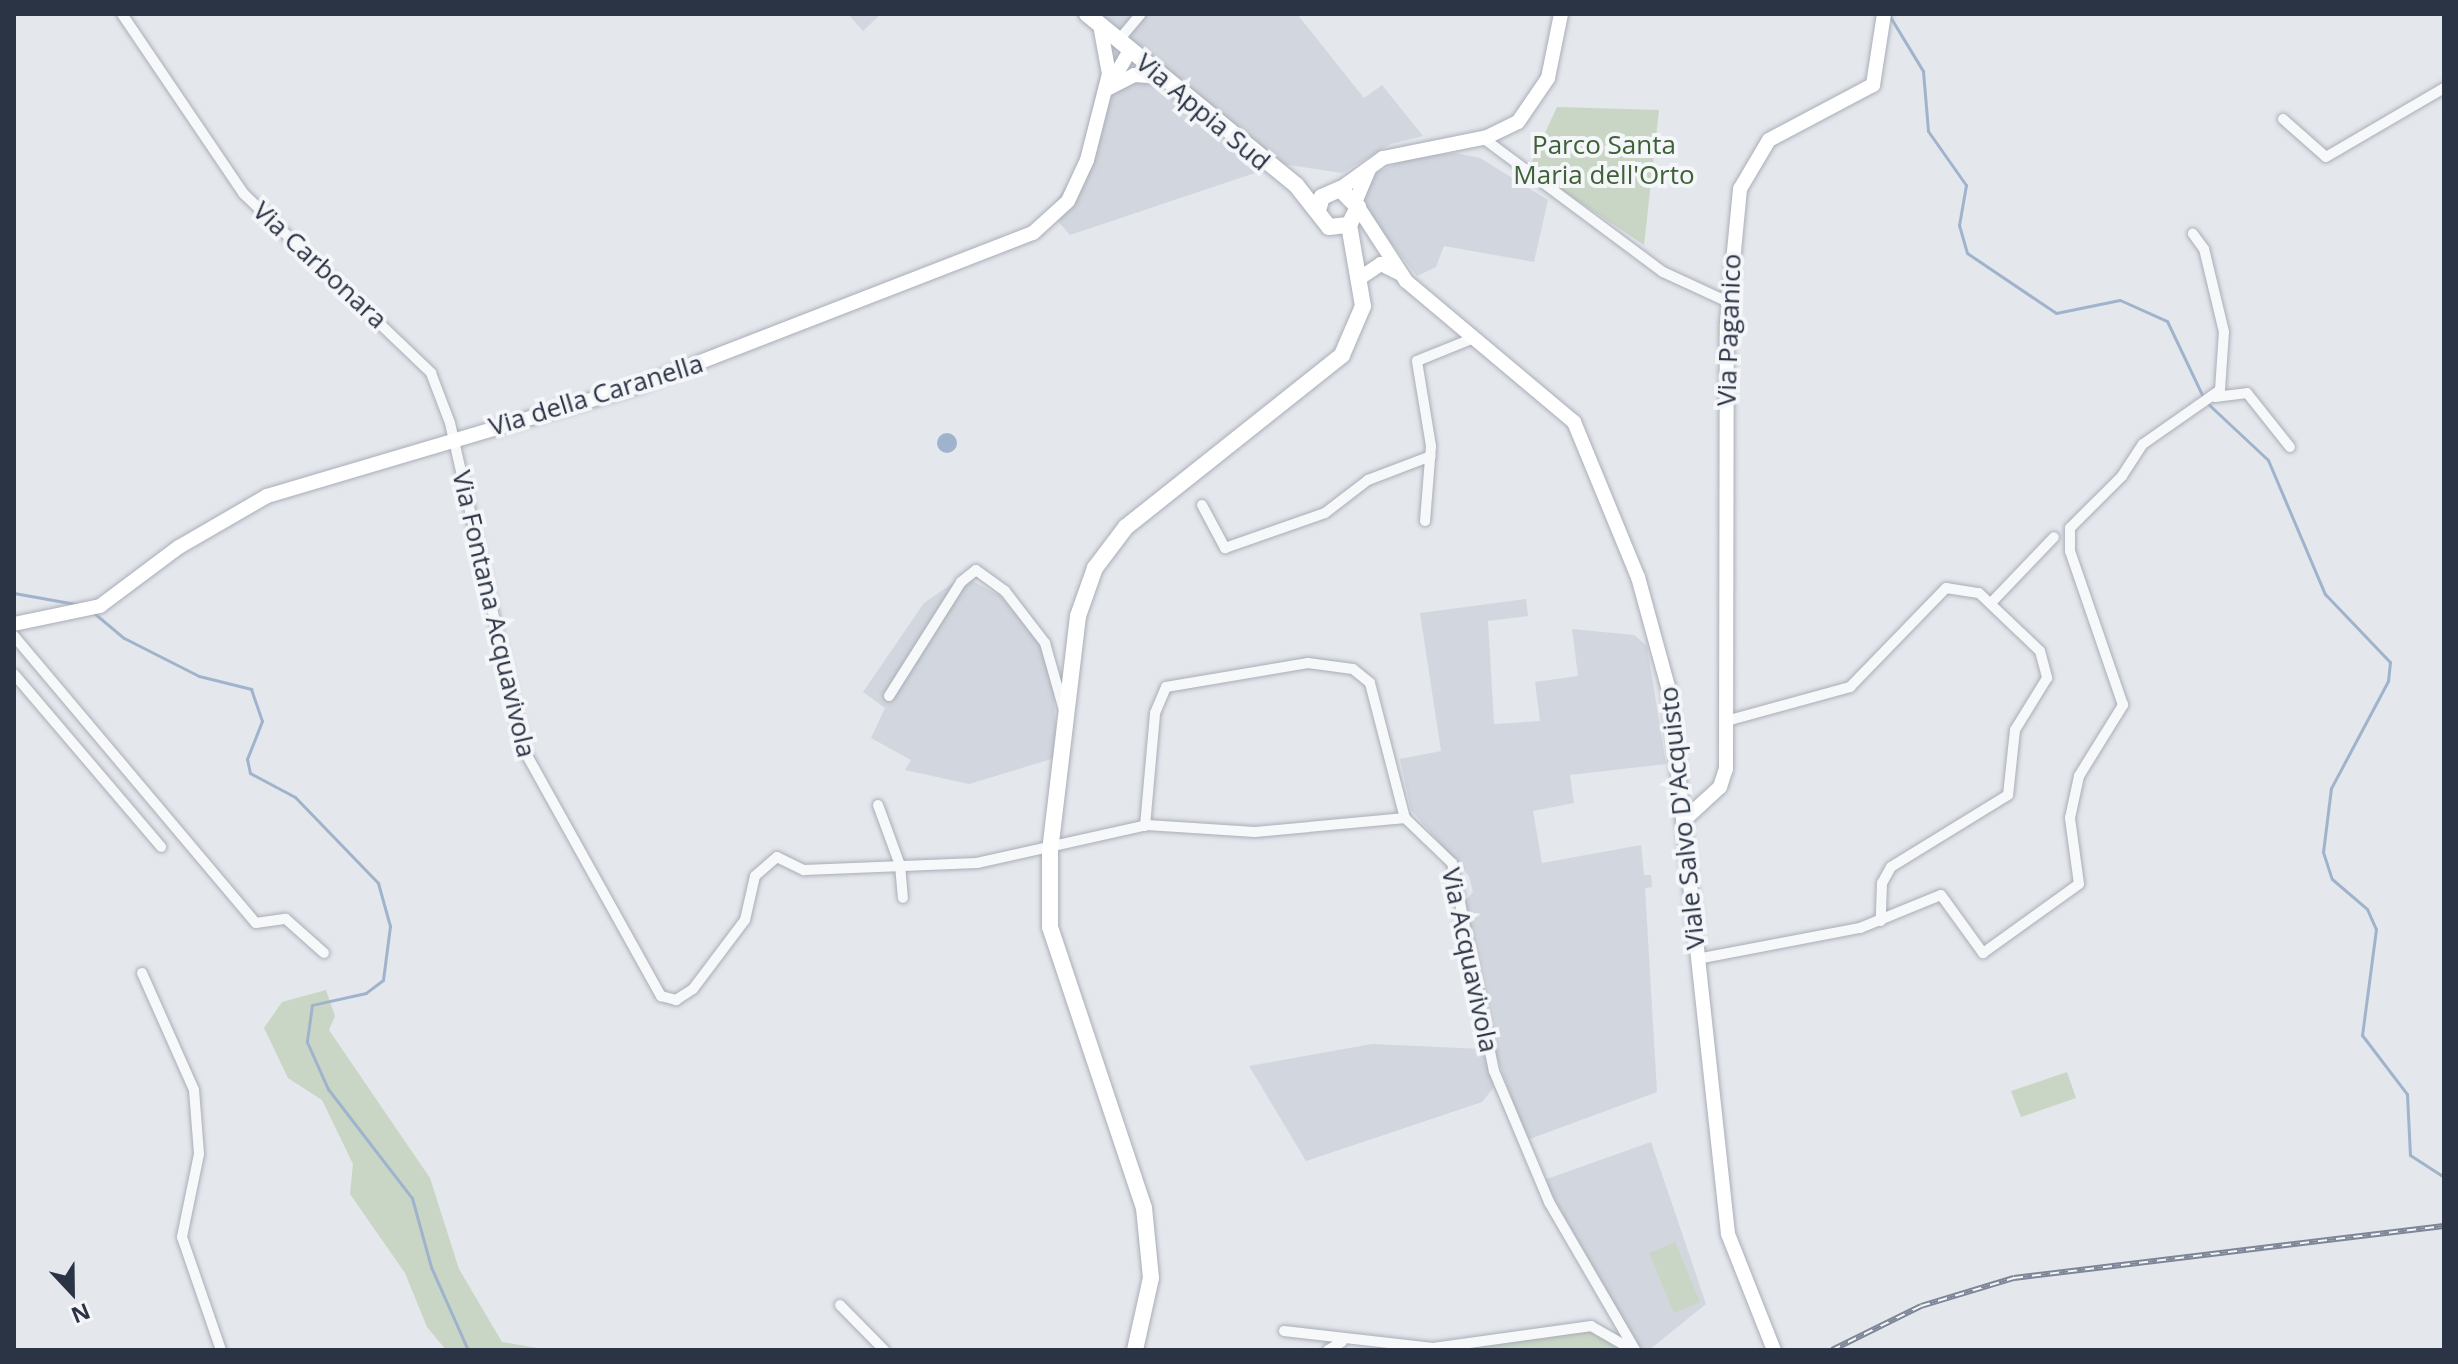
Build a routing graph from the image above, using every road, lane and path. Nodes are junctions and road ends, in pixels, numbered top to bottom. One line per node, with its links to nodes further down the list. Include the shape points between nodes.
1 (122, 14): 27 (street, Via Carbonara, via 244,194 304,258 424,363)
2 (1141, 14): 6 (street)
3 (1561, 14): 11 (main road, via 1554,61 1536,103 1514,124)
4 (1884, 14): 24 (main road, Via Paganico, via 1878,70 1868,90 1772,137 1749,163 1733,226)
5 (1094, 20): 6 (main road, Via Appia Sud); 9 (main road, Via della Caranella)
6 (1124, 46): 7 (main road, Via Appia Sud); 9 (main road, Via della Caranella)
7 (1160, 77): 9 (main road, via 1134,75); 13 (main road, Via Appia Sud)
8 (2444, 88): 10 (street, via 2326,157)
9 (1107, 89): 27 (main road, Via della Caranella, via 1076,187 1033,233 654,381)
10 (2283, 119)
11 (1483, 138): 12 (main road); 24 (street, via 1659,269)
12 (1374, 163): 14 (main road); 15 (main road)
13 (1296, 185): 14 (main road); 16 (main road, Via Appia Sud)
14 (1334, 190): 15 (main road); 16 (main road)
15 (1357, 204): 17 (main road); 20 (main road, Viale Salvo D'Acquisto)
16 (1318, 210): 18 (main road, Via Appia Sud)
17 (1349, 225): 18 (main road); 20 (main road); 21 (main road)
18 (1329, 227): 21 (main road)
19 (2193, 234): 26 (street, via 2204,249 2225,343)
20 (1380, 238): 22 (main road, Viale Salvo D'Acquisto)
21 (1352, 260): 23 (main road)
22 (1399, 273): 23 (main road, via 1381,264); 25 (main road, Viale Salvo D'Acquisto)
23 (1360, 278): 38 (main road, via 1360,326 1342,355 1132,521 1104,553 1078,616)
24 (1728, 302): 39 (main road, Via Paganico)
25 (1474, 338): 29 (street, via 1415,358); 42 (main road, Viale Salvo D'Acquisto, via 1564,411 1587,445 1662,659)
26 (2215, 397): 28 (street, via 2247,393); 48 (street, via 2143,444 2122,476 2070,528 2105,667 2123,702 2082,768 2071,811 2079,884 1983,953 1941,895)
27 (453, 439): 34 (main road, Via della Caranella, via 253,502 115,598 73,616); 46 (street, Via Fontana Acquavivola, via 524,750 661,996 676,1000 691,992 745,920 751,883 772,859 804,870)
28 (2290, 447)
29 (1431, 456): 30 (street, via 1363,483 1328,512 1227,547 1217,544); 31 (street)
30 (1202, 505)
31 (1425, 521)
32 (2054, 537): 33 (street)
33 (1991, 603): 39 (street, via 1971,589 1946,588 1846,690); 48 (street, via 2036,646 2048,671 2015,730 2012,788 2002,802 1889,870)
34 (14, 624)
35 (14, 636): 49 (street, via 256,923 286,919)
36 (14, 674): 44 (street)
37 (889, 696): 38 (street, via 961,582 976,570 1002,588 1047,645 1057,704)
38 (1068, 718): 45 (main road)
39 (1726, 721): 42 (main road, Via Paganico, via 1723,781)
40 (878, 805): 46 (street)
41 (1405, 818): 43 (street, via 1262,832); 43 (street, via 1372,686 1355,670 1308,663 1182,680 1163,690); 59 (street, Via Acquavivola, via 1455,868 1494,1071 1549,1202)
42 (1683, 821): 50 (main road, Viale Salvo D'Acquisto)
43 (1145, 826): 45 (street)
44 (161, 847)
45 (1050, 851): 46 (street, Via Fontana Acquavivola); 57 (main road, via 1053,947 1148,1227 1150,1290)
46 (900, 865): 47 (street)
47 (903, 898)
48 (1881, 921): 50 (street)
49 (324, 953)
50 (1697, 959): 60 (main road, Viale Salvo D'Acquisto, via 1728,1234)
51 (142, 973): 55 (street, via 179,1043 195,1096 199,1154 182,1234)
52 (840, 1305): 56 (street)
53 (1284, 1331): 54 (street)
54 (1342, 1342): 58 (street); 59 (street, via 1438,1348 1588,1326 1608,1330)
55 (221, 1350)
56 (884, 1350)
57 (1135, 1350)
58 (1328, 1350)
59 (1632, 1350)
60 (1774, 1350)

